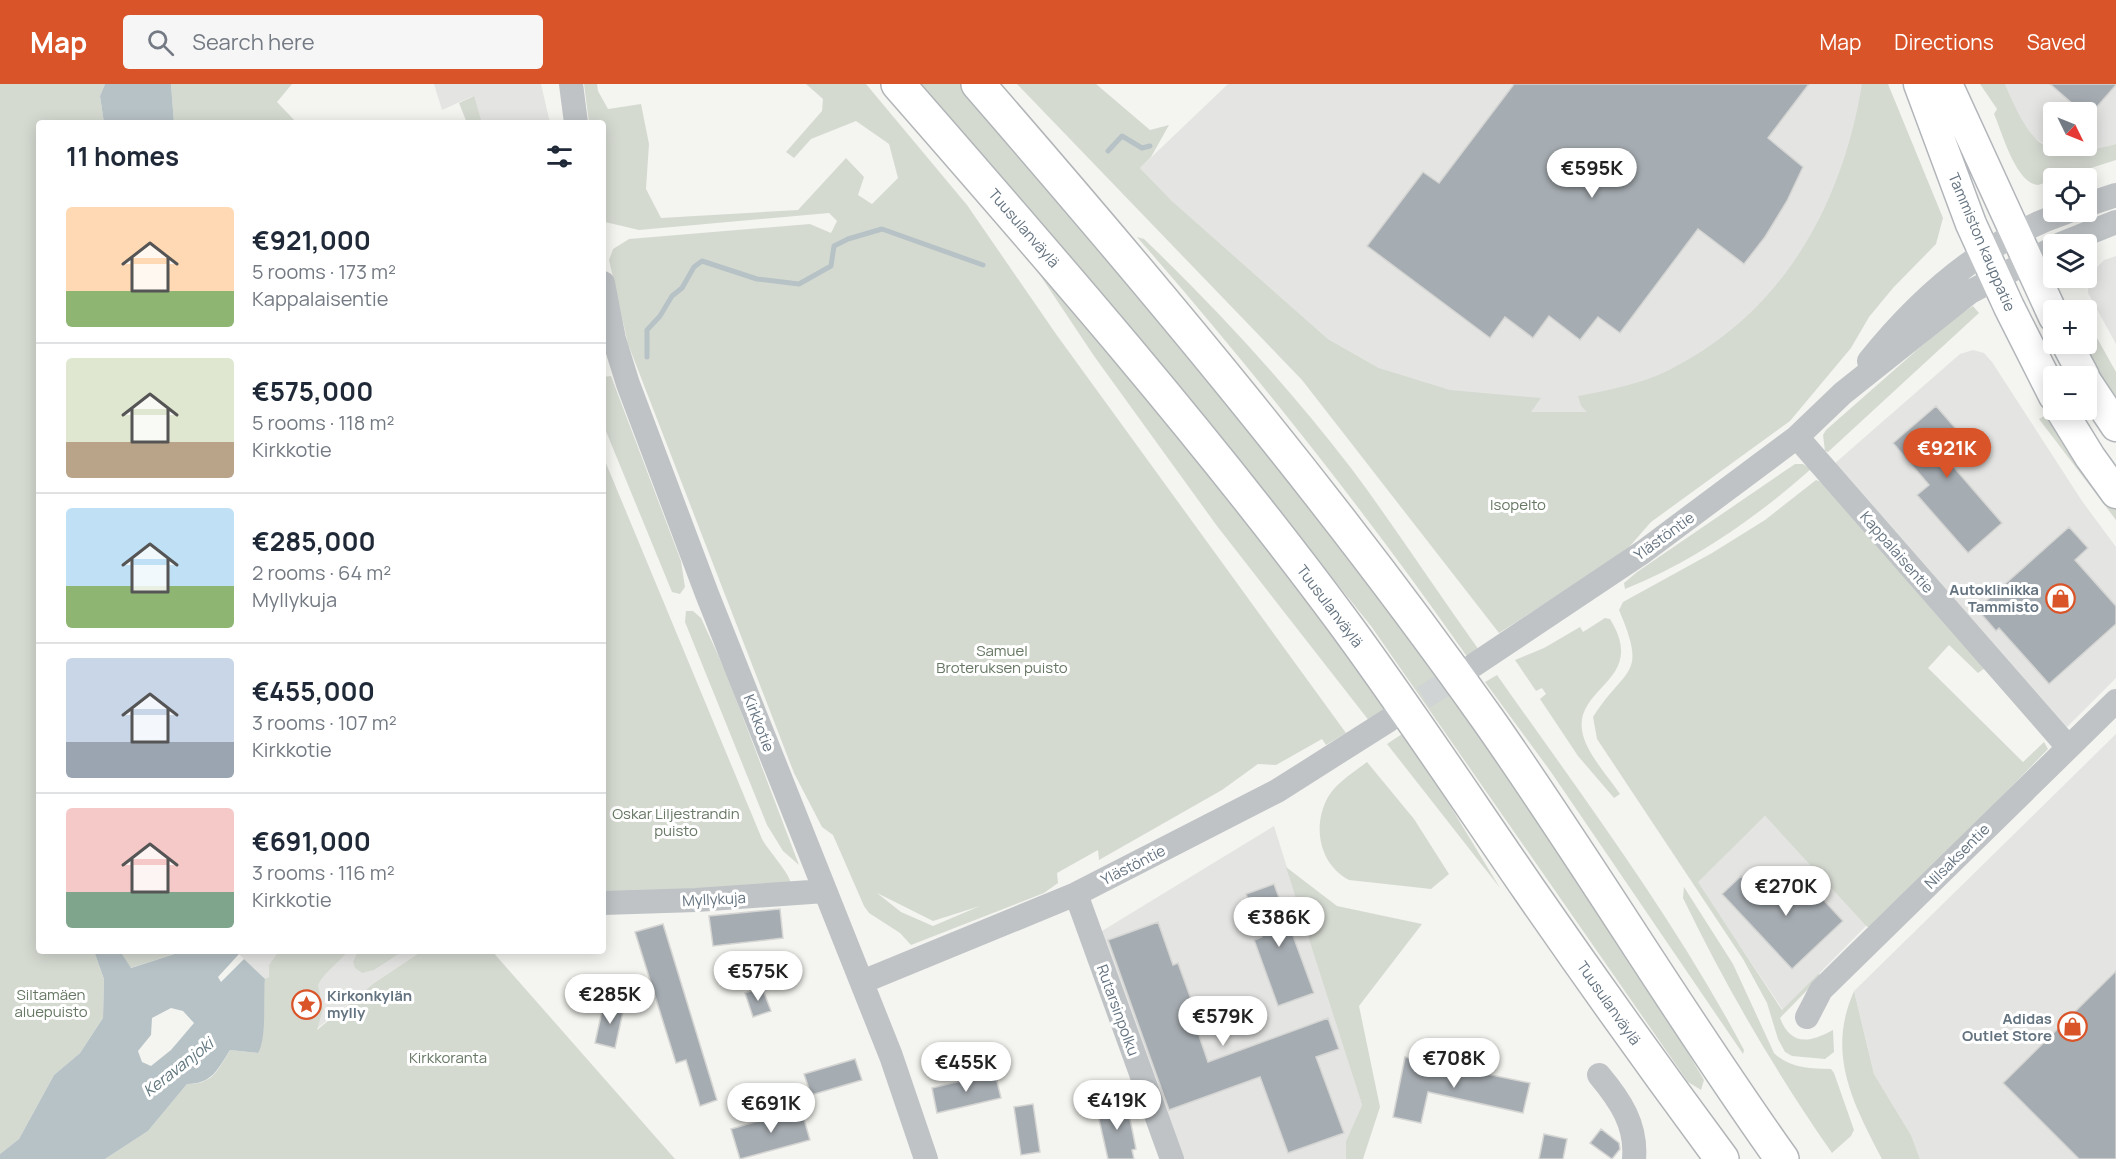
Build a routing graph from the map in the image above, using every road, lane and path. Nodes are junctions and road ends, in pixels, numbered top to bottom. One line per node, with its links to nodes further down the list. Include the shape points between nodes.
1 (571, 84): 6 (street)
2 (898, 84): 34 (highway, Tuusulanväylä, via 1092,307 1333,609)
3 (978, 84): 33 (highway, via 1130,259 1286,449 1392,587 1490,723)
4 (1919, 84): 14 (main road, Tammiston kauppatie)
5 (1947, 84): 11 (main road, Tammiston kauppatie)
6 (576, 120)
7 (2116, 195): 8 (street)
8 (2097, 201)
9 (2043, 220): 11 (street, Ylästöntie)
10 (2116, 222): 12 (street)
11 (2015, 234): 13 (main road, Tammiston kauppatie); 14 (street, Ylästöntie)
12 (2086, 234)
13 (2041, 255): 14 (street, Ylästöntie); 15 (main road, Tammiston kauppatie)
14 (1990, 266): 18 (main road, Tammiston kauppatie); 22 (street, Ylästöntie, via 1962,298 1843,393)
15 (2050, 300)
16 (606, 312): 17 (street, Kirkkotie)
17 (609, 341): 28 (street, Kirkkotie)
18 (2043, 374)
19 (2097, 398): 21 (main road)
20 (2067, 420): 23 (main road)
21 (2116, 426)
22 (1797, 437): 24 (street, Ylästöntie, via 1604,579); 27 (street, Kappalaisentie)
23 (2116, 493)
24 (1474, 665)
25 (2116, 701): 27 (street, Nilsaksentie)
26 (1389, 720): 29 (street, Ylästöntie, via 1268,796)
27 (2068, 747): 32 (street, Nilsaksentie, via 1821,990)
28 (825, 891): 30 (street, Myllykuja); 31 (street, Kirkkotie)
29 (1076, 894): 31 (street, Ylästöntie); 37 (street, Rutarsinpolku)
30 (606, 903)
31 (862, 982): 36 (street, Kirkkotie)
32 (1807, 1017)
33 (1700, 1039): 41 (highway); 42 (highway)
34 (1658, 1072): 39 (highway); 40 (highway, Tuusulanväylä)
35 (1599, 1075): 38 (street, via 1619,1099 1631,1125)
36 (926, 1159)
37 (1173, 1159)
38 (1634, 1159)
39 (1704, 1159)
40 (1722, 1159)
41 (1782, 1159)
42 (1804, 1159)

